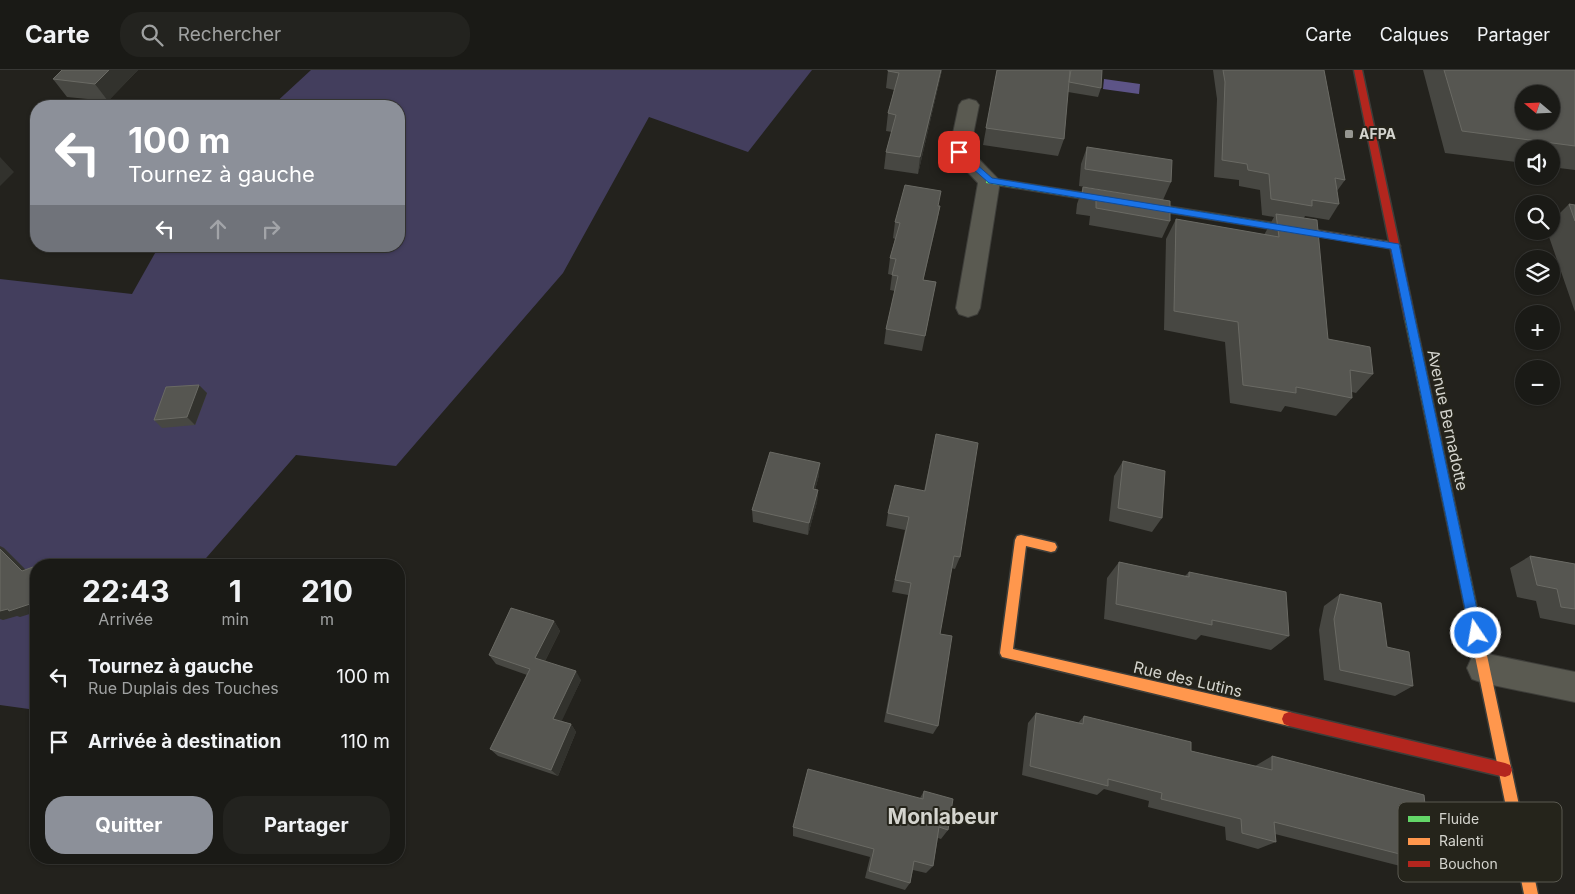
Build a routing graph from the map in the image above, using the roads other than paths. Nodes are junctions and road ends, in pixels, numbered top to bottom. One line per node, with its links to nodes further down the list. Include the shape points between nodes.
1 (1358, 70): 4 (street, Avenue Bernadotte)
2 (969, 105): 3 (street, via 959,152)
3 (989, 180): 4 (street); 5 (street)
4 (1395, 246): 7 (street, Avenue Bernadotte)
5 (968, 308)
6 (1052, 547): 9 (street, Rue des Lutins, via 1021,540 1006,653)
7 (1483, 668): 8 (street); 9 (street, Avenue Bernadotte)
8 (1575, 686)
9 (1505, 770): 10 (street, Avenue Bernadotte)
10 (1512, 802)

